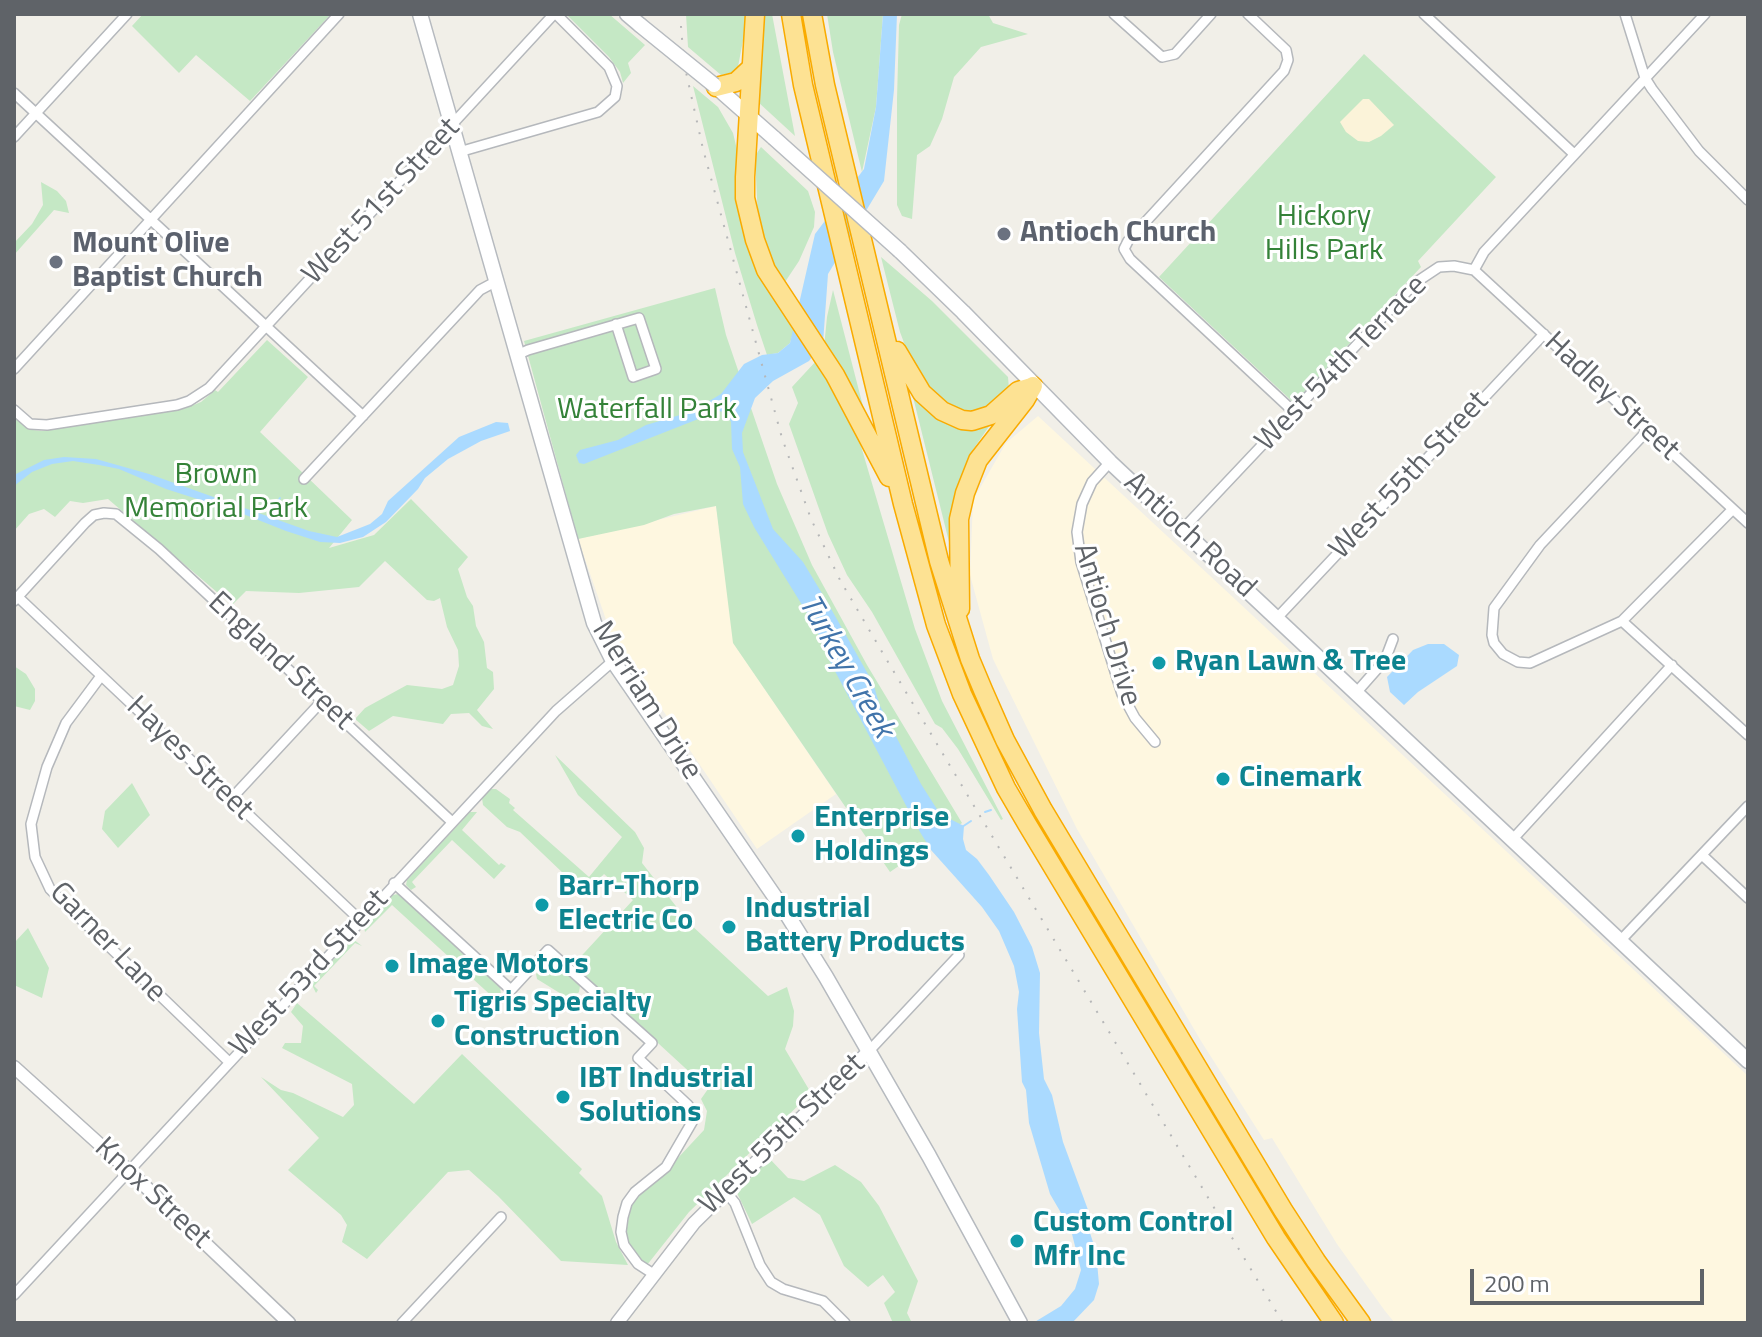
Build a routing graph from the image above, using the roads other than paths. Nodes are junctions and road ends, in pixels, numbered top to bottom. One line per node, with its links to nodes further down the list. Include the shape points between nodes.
1 (127, 14): 19 (street)
2 (339, 14): 28 (street)
3 (420, 14): 21 (main road, Merriam Drive)
4 (555, 14): 21 (street, West 51st Street); 24 (street, via 609,67 617,86 615,97 598,112)
5 (627, 14): 17 (main road, Antioch Road, bridge)
6 (755, 14): 15 (highway)
7 (791, 14): 44 (highway, bridge)
8 (812, 14): 31 (highway, bridge)
9 (1114, 14): 10 (street, via 1162,57 1175,54)
10 (1211, 14)
11 (1248, 14): 39 (street, via 1286,50 1284,71 1124,249)
12 (1424, 14): 25 (street)
13 (1625, 14): 16 (street)
14 (1705, 14): 16 (street)
15 (751, 68): 17 (highway, via 736,82); 20 (highway)
16 (1645, 78): 25 (street); 27 (street, via 1699,151)
17 (715, 86): 20 (main road, Antioch Road)
18 (14, 93): 19 (street)
19 (36, 113): 23 (street); 28 (street)
20 (748, 114): 22 (main road, Antioch Road); 26 (highway)
21 (452, 127): 24 (main road, Merriam Drive); 33 (street, West 51st Street)
22 (772, 136): 26 (highway, via 752,145); 37 (main road, Antioch Road, bridge, via 900,251)
23 (14, 137)
24 (459, 152): 30 (main road, Merriam Drive)
25 (1574, 154): 29 (street, via 1484,252)
26 (746, 156): 44 (highway, via 745,198 760,256 845,392)
27 (1748, 200)
28 (152, 219): 33 (street); 36 (street)
29 (1474, 270): 34 (street, Hadley Street); 39 (street, West 54th Terrace, via 1439,267 1415,283)
30 (495, 282): 35 (main road, Merriam Drive); 40 (street, via 480,290)
31 (881, 318): 37 (highway, via 915,384 951,416 982,419); 51 (highway)
32 (616, 324): 32 (street, via 639,318 656,369 633,377); 35 (street)
33 (267, 326): 38 (street, West 51st Street, via 209,388 177,405 47,425 30,424); 40 (street)
34 (1544, 334): 41 (street, Hadley Street); 49 (street, West 55th Street)
35 (517, 355): 53 (main road, Merriam Drive, via 583,592)
36 (14, 369)
37 (1033, 386): 42 (main road, Antioch Road); 51 (highway, via 978,460 965,493 959,519)
38 (14, 410)
39 (1294, 412): 47 (street, West 54th Terrace)
40 (363, 416): 43 (street)
41 (1647, 431): 45 (street, Hadley Street); 50 (street, via 1540,545 1494,608 1491,622 1494,643 1510,659 1530,663)
42 (1110, 462): 47 (main road, Antioch Road); 59 (street, Antioch Drive, via 1082,504 1078,548 1122,694)
43 (304, 479)
44 (903, 504): 84 (highway, via 952,671 1006,788 1269,1227)
45 (1732, 510): 46 (street, Hadley Street); 50 (street)
46 (1748, 523)
47 (1182, 530): 49 (main road, Antioch Road)
48 (16, 599): 55 (street, Hayes Street); 57 (street, England Street, via 94,515 116,514)
49 (1277, 618): 56 (main road, Antioch Road)
50 (1622, 621): 54 (street)
51 (960, 630): 85 (highway, via 1005,740 1043,810 1283,1210)
52 (1393, 639): 56 (street, via 1385,660)
53 (613, 661): 62 (street, West 53rd Street, via 556,711); 70 (main road, Merriam Drive, via 788,916)
54 (1672, 665): 58 (street); 63 (street)
55 (101, 676): 60 (street, Hayes Street); 71 (street, Garner Lane, via 66,723 47,767 31,824 35,857 56,895)
56 (1355, 694): 63 (main road, Antioch Road)
57 (322, 701): 60 (street); 62 (street, England Street)
58 (1748, 735)
59 (1155, 742)
60 (231, 799): 67 (street, Hayes Street)
61 (1748, 806): 64 (street)
62 (451, 821): 65 (street, West 53rd Street)
63 (1512, 840): 68 (main road, Antioch Road)
64 (1702, 855): 66 (street); 68 (street)
65 (394, 883): 67 (street, West 53rd Street); 77 (street, via 511,990 548,950 652,1043 638,1058 695,1117 666,1167 635,1192 623,1217 624,1245)
66 (1748, 898)
67 (360, 920): 71 (street, West 53rd Street)
68 (1620, 941): 72 (main road, Antioch Road)
69 (959, 955): 70 (street, West 55th Street)
70 (869, 1051): 75 (street, West 55th Street); 83 (main road, Merriam Drive)
71 (228, 1061): 74 (street, West 53rd Street)
72 (1748, 1061)
73 (14, 1067): 74 (street, Knox Street)
74 (128, 1170): 78 (street, West 53rd Street); 79 (street, Knox Street)
75 (725, 1191): 77 (street, West 55th Street); 82 (street, via 771,1282 823,1301)
76 (501, 1217): 80 (street)
77 (655, 1275): 81 (street, West 55th Street)
78 (14, 1295)
79 (289, 1323)
80 (402, 1323)
81 (617, 1323)
82 (845, 1323)
83 (1020, 1323)
84 (1334, 1323)
85 (1361, 1323)

